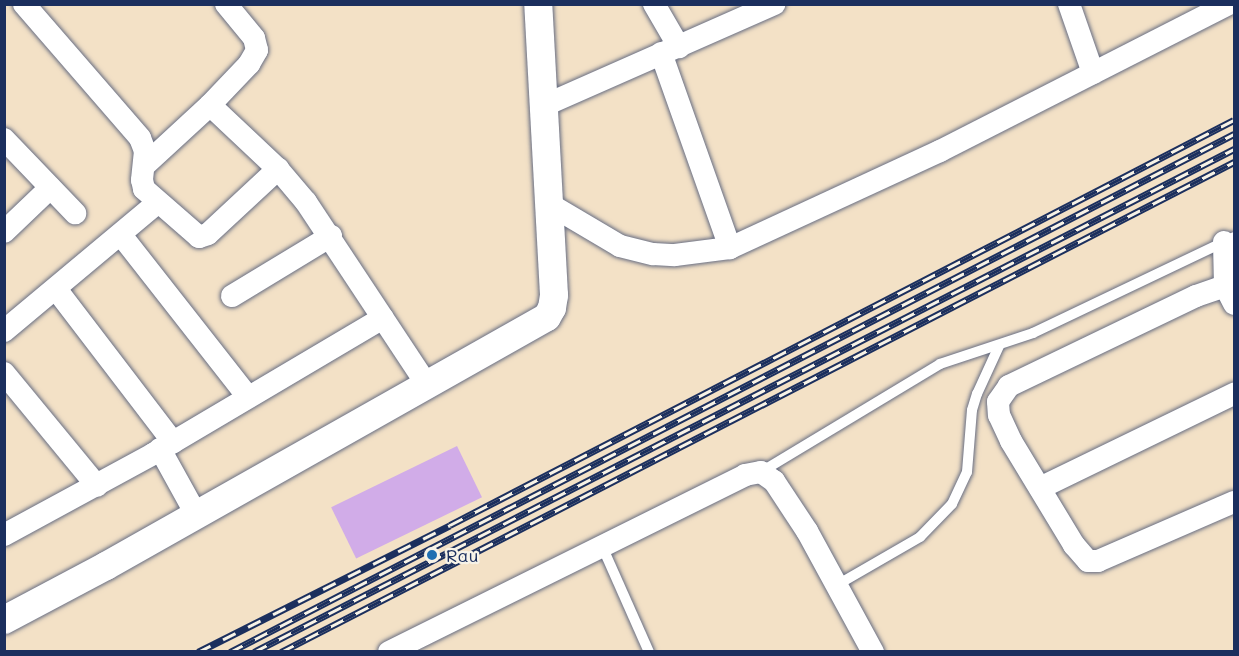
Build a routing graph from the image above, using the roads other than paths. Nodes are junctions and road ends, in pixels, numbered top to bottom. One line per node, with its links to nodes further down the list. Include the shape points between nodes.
1 (24, 4): 13 (street, via 140,138)
2 (226, 4): 10 (street, via 254,38 256,50 249,64)
3 (538, 4): 11 (street)
4 (654, 4): 8 (street)
5 (774, 4): 8 (street)
6 (1069, 4): 9 (street)
7 (1228, 4): 9 (street)
8 (670, 50): 11 (street); 23 (street)
9 (1093, 72): 23 (street, via 940,151)
10 (210, 105): 13 (street); 14 (street)
11 (543, 106): 17 (street)
12 (4, 139): 15 (street)
13 (145, 165): 16 (street, via 144,189)
14 (278, 170): 16 (street, via 208,234 199,237); 21 (street)
15 (50, 188): 18 (street); 19 (street)
16 (157, 203): 20 (street)
17 (549, 204): 23 (street, via 620,246 675,255); 31 (street, via 554,295 547,317)
18 (75, 213)
19 (4, 232)
20 (121, 235): 24 (street); 33 (street)
21 (331, 236): 26 (street); 27 (street)
22 (1229, 239): 25 (street); 29 (lane)
23 (730, 248)
24 (56, 289): 28 (street); 34 (street)
25 (1232, 290): 37 (street, via 1196,296 1009,386 998,402 999,414)
26 (232, 296)
27 (383, 318): 31 (street); 33 (street)
28 (4, 331)
29 (999, 346): 35 (lane, via 940,364 911,379); 42 (lane, via 972,410 967,472 952,504 920,537)
30 (5, 374): 36 (street)
31 (428, 386): 39 (street)
32 (1234, 394): 37 (street)
33 (249, 398): 34 (street)
34 (167, 446): 36 (street); 39 (street)
35 (760, 472): 41 (street, via 745,475); 42 (street, via 782,492)
36 (97, 486): 40 (street)
37 (1040, 488): 38 (street, via 1088,561 1098,561)
38 (1234, 502)
39 (196, 516): 43 (street)
40 (4, 535)
41 (602, 546): 44 (street); 45 (lane)
42 (837, 585): 46 (street)
43 (4, 620)
44 (389, 651)
45 (649, 651)
46 (873, 651)

